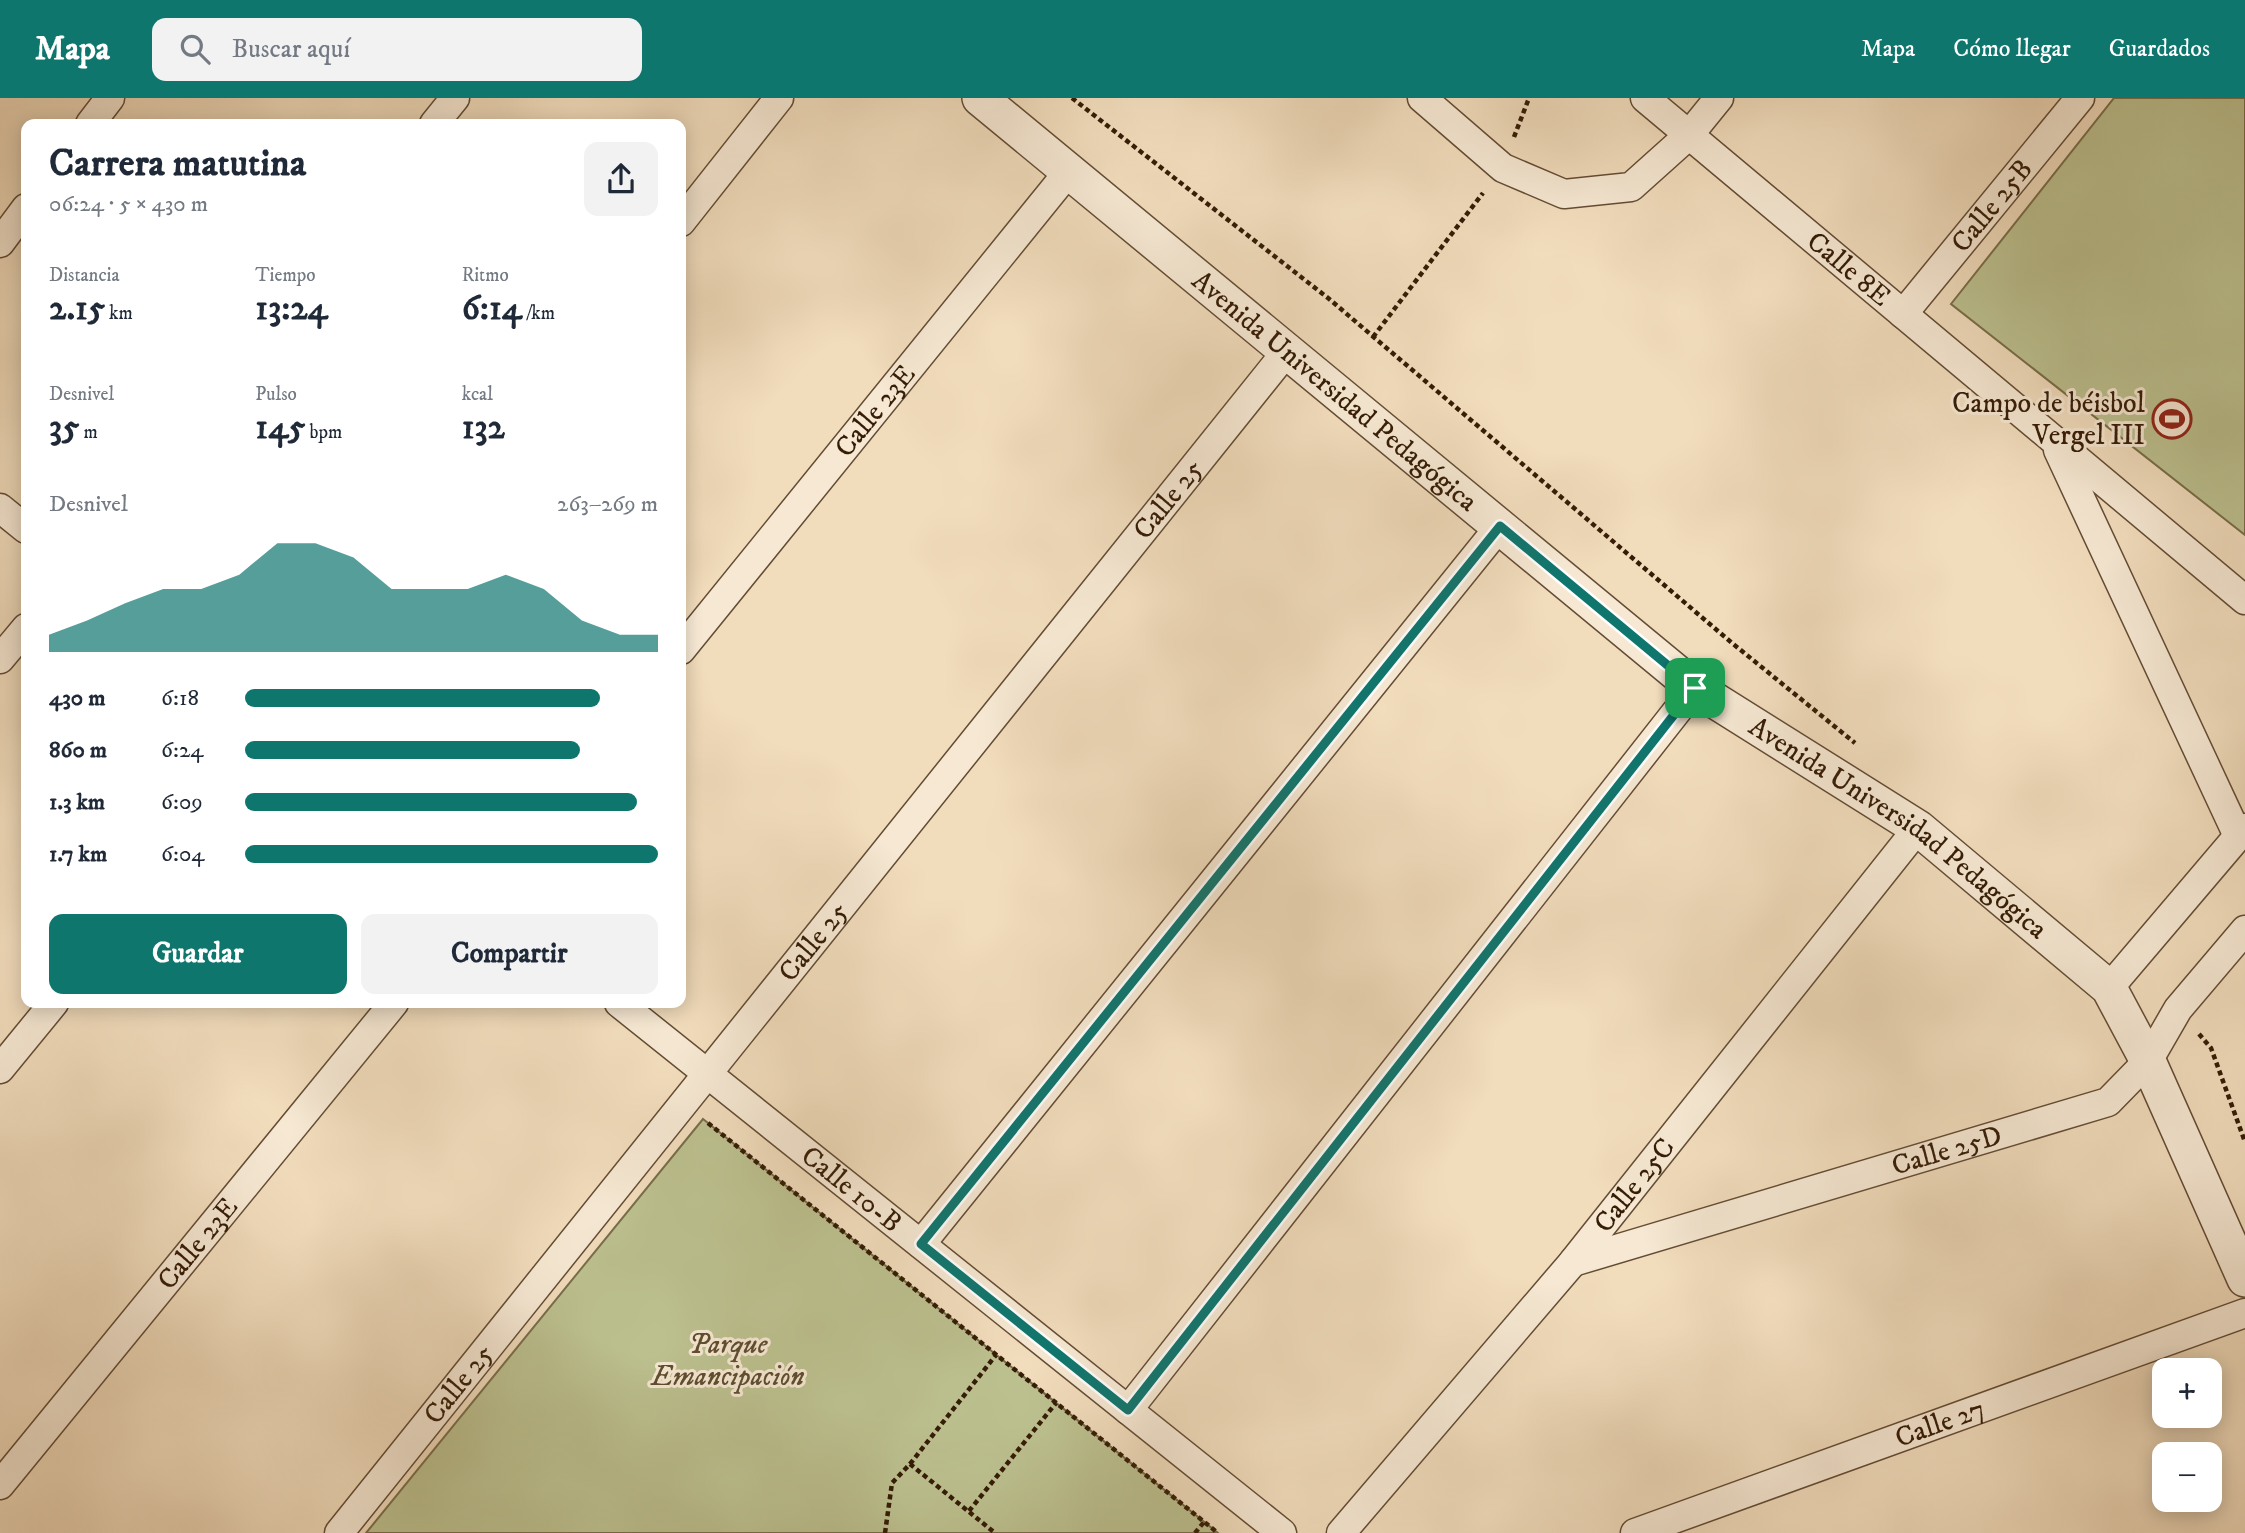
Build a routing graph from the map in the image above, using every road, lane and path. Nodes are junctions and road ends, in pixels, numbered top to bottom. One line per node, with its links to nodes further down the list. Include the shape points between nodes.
1 (110, 98): 10 (street)
2 (455, 98): 11 (street)
3 (779, 98): 16 (street)
4 (1072, 98): 19 (path)
5 (1422, 98): 13 (street)
6 (1645, 98): 12 (street, Calle 8E)
7 (1719, 98): 12 (street)
8 (2080, 98): 18 (street, Calle 25B)
9 (994, 102): 14 (street, Avenida Universidad Pedagógica)
10 (94, 119)
11 (438, 119)
12 (1689, 135): 13 (street, via 1631,187 1564,194); 18 (street, Calle 8E)
13 (1503, 168): 19 (path)
14 (1069, 171): 20 (street, Avenida Universidad Pedagógica); 27 (street, Calle 23E)
15 (21, 215): 17 (street)
16 (686, 216)
17 (0, 243)
18 (1903, 314): 21 (street, Calle 8E)
19 (1373, 337): 30 (path)
20 (1287, 351): 24 (street, Avenida Universidad Pedagógica); 41 (street, Calle 25)
21 (2053, 441): 25 (street, Calle 8E); 32 (street, Calle 8E)
22 (0, 508): 23 (street)
23 (21, 525)
24 (1500, 526): 29 (street, Avenida Universidad Pedagógica); 44 (street)
25 (2245, 600)
26 (21, 634): 28 (street)
27 (686, 644)
28 (0, 659)
29 (1695, 688): 31 (street, Avenida Universidad Pedagógica); 50 (street)
30 (1859, 747)
31 (1918, 828): 34 (street, Avenida Universidad Pedagógica); 45 (street, Calle 25C)
32 (2242, 832): 34 (street)
33 (2245, 930): 38 (street, Calle 25D)
34 (2109, 988): 39 (street, Avenida Universidad Pedagógica)
35 (50, 1008): 40 (street)
36 (390, 1008): 52 (street, Calle 23E)
37 (625, 1008): 41 (street, Calle 10-B)
38 (2178, 1009): 39 (street, Calle 25D); 43 (path, via 2211,1048)
39 (2148, 1061): 45 (street, Calle 25D, via 2108,1102); 46 (street, Avenida Universidad Pedagógica)
40 (0, 1069)
41 (709, 1074): 44 (street, Calle 10-B); 55 (street, Calle 25)
42 (703, 1119): 48 (path)
43 (2245, 1142)
44 (921, 1244): 50 (street, Calle 10-B)
45 (1573, 1262): 61 (street, Calle 25C)
46 (2245, 1279)
47 (2245, 1313): 62 (street, Calle 27)
48 (996, 1355): 49 (path); 51 (path)
49 (1056, 1403): 53 (path); 54 (path)
50 (1128, 1410): 60 (street, Calle 10-B)
51 (910, 1464): 53 (path); 56 (path, via 892,1483)
52 (0, 1485)
53 (969, 1511): 57 (path)
54 (1204, 1522): 58 (path); 59 (path)
55 (339, 1533)
56 (885, 1533)
57 (995, 1533)
58 (1195, 1533)
59 (1218, 1533)
60 (1282, 1533)
61 (1341, 1533)
62 (1635, 1533)

